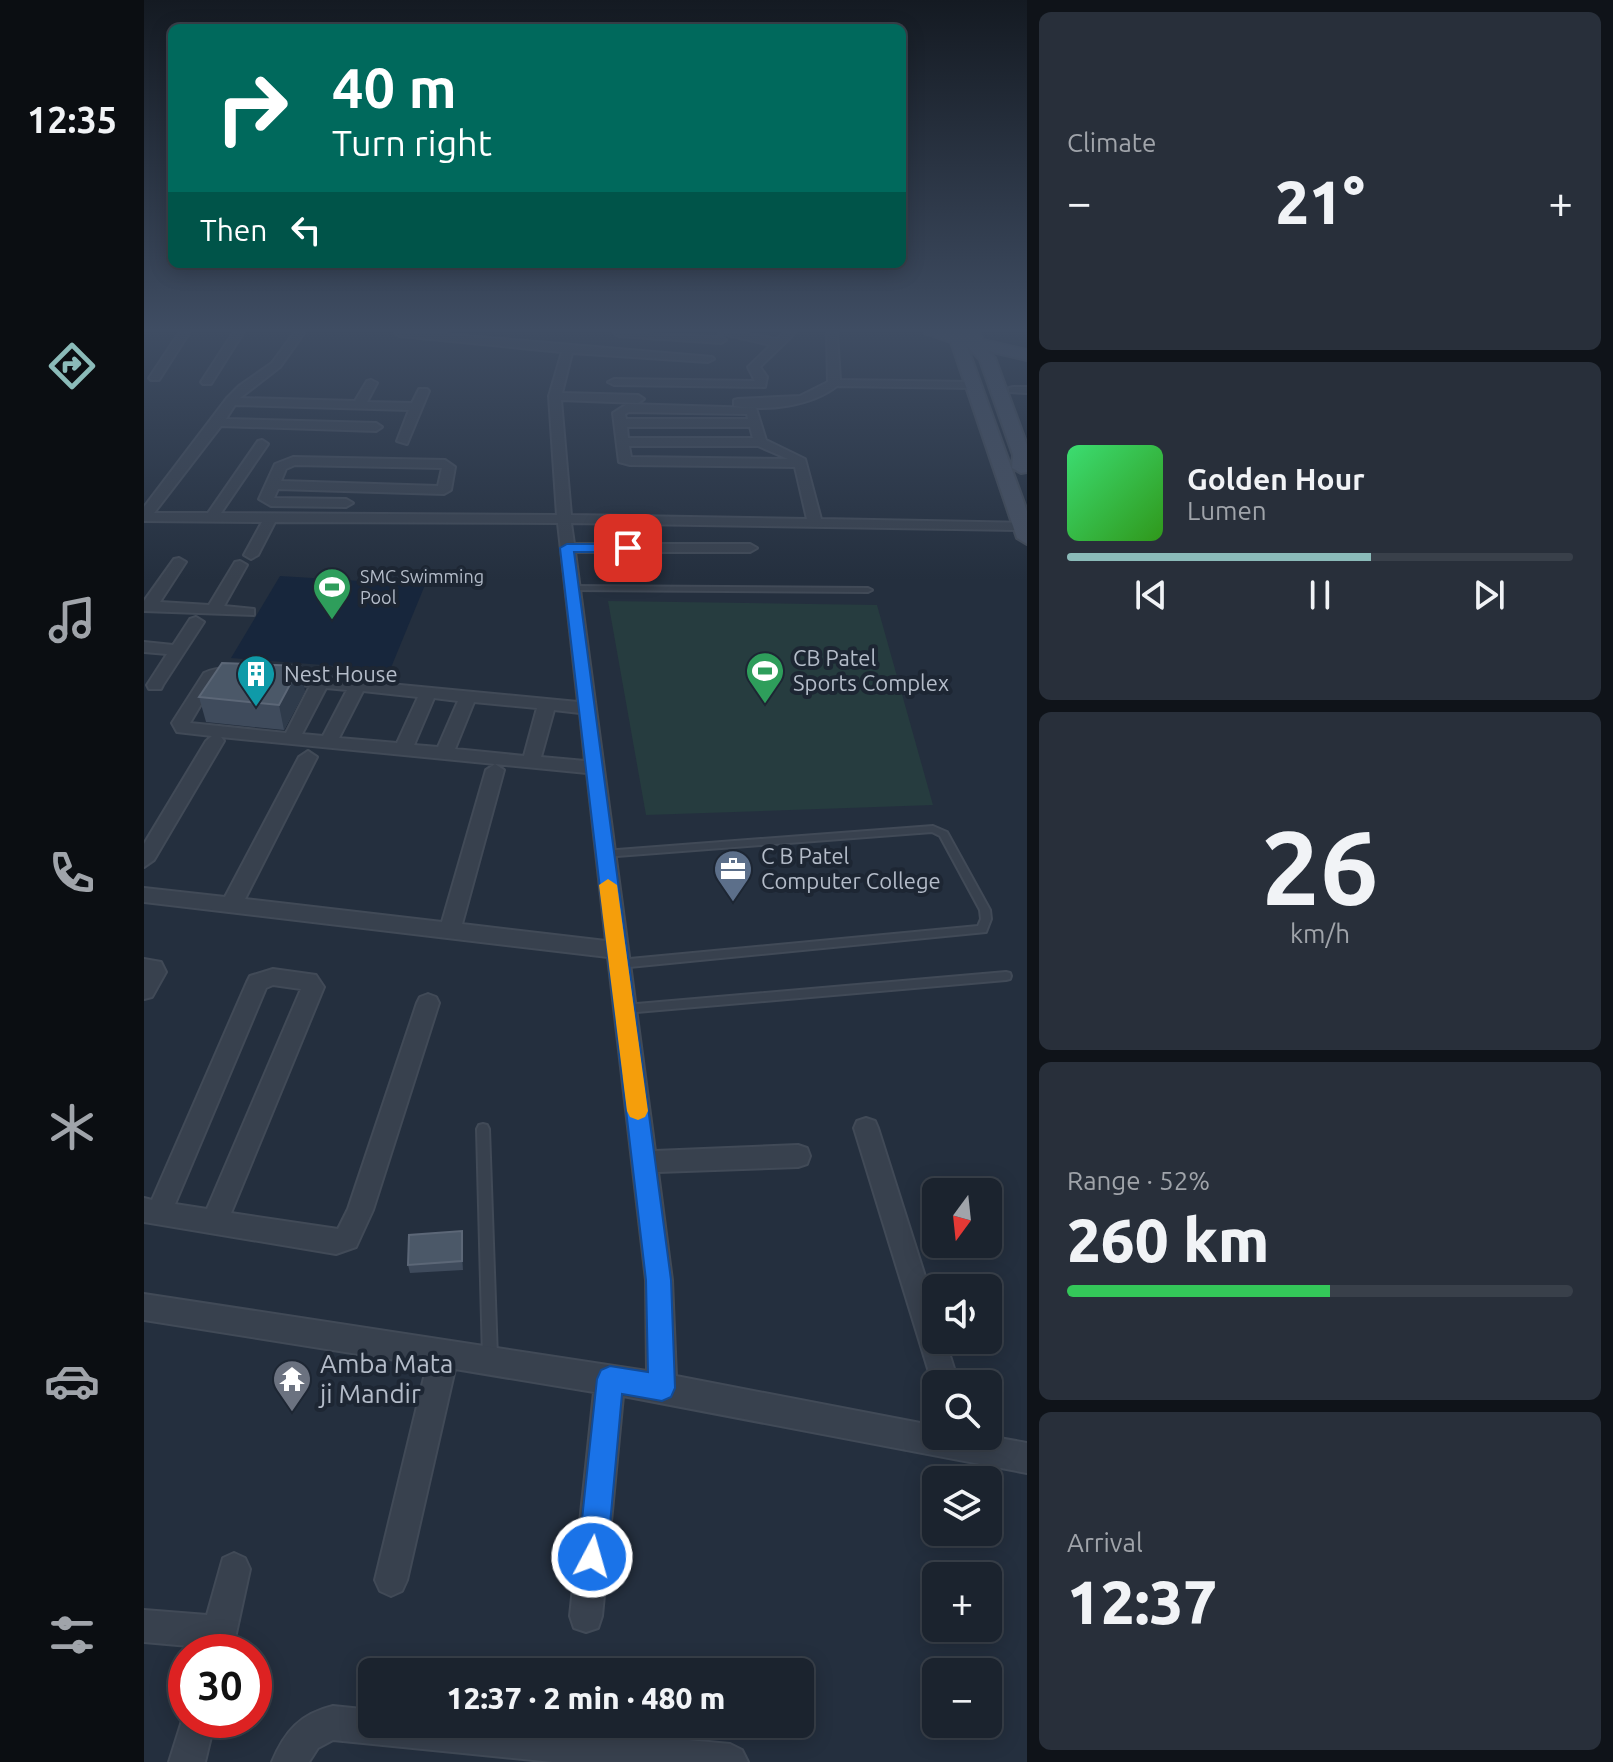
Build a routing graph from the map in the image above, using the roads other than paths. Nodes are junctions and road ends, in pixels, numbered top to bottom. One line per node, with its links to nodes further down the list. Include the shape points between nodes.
1 (222, 415): 9 (street)
2 (303, 415): 10 (street)
3 (413, 415): 13 (street)
4 (556, 415): 27 (street)
5 (619, 415): 14 (street)
6 (754, 415): 15 (street)
7 (984, 415): 29 (main road)
8 (996, 415): 21 (main road)
9 (218, 422): 10 (street); 23 (street)
10 (300, 424): 11 (street); 12 (street)
11 (376, 427)
12 (290, 441)
13 (403, 441)
14 (621, 442): 15 (street); 18 (street, via 624,459 630,461)
15 (760, 442): 18 (street)
16 (262, 444): 24 (street)
17 (365, 462): 19 (street, via 293,461 280,467); 20 (street); 20 (street, via 449,467 444,490)
18 (801, 463): 28 (street)
19 (273, 485): 20 (street); 22 (street, via 266,499 271,502)
20 (353, 487): 22 (street)
21 (1027, 488)
22 (346, 503): 26 (street)
23 (144, 516): 24 (street)
24 (212, 517): 25 (street)
25 (271, 517): 26 (street); 36 (street)
26 (340, 517): 27 (street)
27 (564, 519): 28 (street); 30 (street)
28 (815, 522): 29 (street)
29 (1025, 532)
30 (567, 548): 31 (street); 33 (street)
31 (750, 548)
32 (179, 562): 35 (street)
33 (570, 588): 34 (lane); 47 (street)
34 (868, 590)
35 (147, 606): 36 (street)
36 (214, 610): 37 (street)
37 (249, 612)
38 (196, 622): 40 (street)
39 (144, 647): 40 (street)
40 (178, 650): 42 (street)
41 (321, 682): 43 (street); 48 (street); 48 (street, via 210,676 181,723 193,730)
42 (155, 685)
43 (357, 686): 44 (street); 50 (street)
44 (428, 692): 45 (street); 51 (street)
45 (468, 696): 46 (street); 52 (street)
46 (547, 704): 47 (street); 54 (street)
47 (585, 708): 55 (street)
48 (291, 739): 50 (street)
49 (215, 741): 58 (street)
50 (328, 743): 51 (street)
51 (403, 751): 52 (street)
52 (444, 754): 54 (street)
53 (308, 757): 60 (street)
54 (531, 763): 55 (street)
55 (593, 768): 57 (street)
56 (495, 770): 61 (street)
57 (604, 854): 62 (street); 62 (lane, via 933,829 944,834 985,910 982,929)
58 (144, 860)
59 (144, 895): 60 (street)
60 (231, 906): 61 (street)
61 (450, 930): 62 (street)
62 (619, 957): 67 (street)
63 (144, 967): 65 (street, via 155,972)
64 (1006, 976): 67 (lane)
65 (144, 991)
66 (428, 1003): 73 (street, via 347,1238 336,1242)
67 (625, 1009): 71 (street)
68 (866, 1128): 77 (street)
69 (483, 1129): 76 (lane)
70 (798, 1156): 71 (street)
71 (644, 1162): 79 (street, via 659,1280)
72 (152, 1211): 73 (street); 73 (street, via 258,982 273,977 308,981 313,987)
73 (214, 1222)
74 (144, 1307): 75 (street)
75 (444, 1354): 76 (street); 84 (street)
76 (490, 1361): 78 (street)
77 (941, 1370)
78 (610, 1379): 79 (street); 85 (street)
79 (662, 1388): 80 (street)
80 (922, 1434)
81 (996, 1450): 82 (street)
82 (1027, 1458)
83 (234, 1569): 88 (street)
84 (391, 1580)
85 (586, 1616)
86 (144, 1626): 87 (street)
87 (180, 1634)
88 (219, 1634)
89 (193, 1738): 90 (street)
90 (187, 1762)
91 (290, 1762): 92 (street, via 308,1733 333,1723)
92 (730, 1762)

